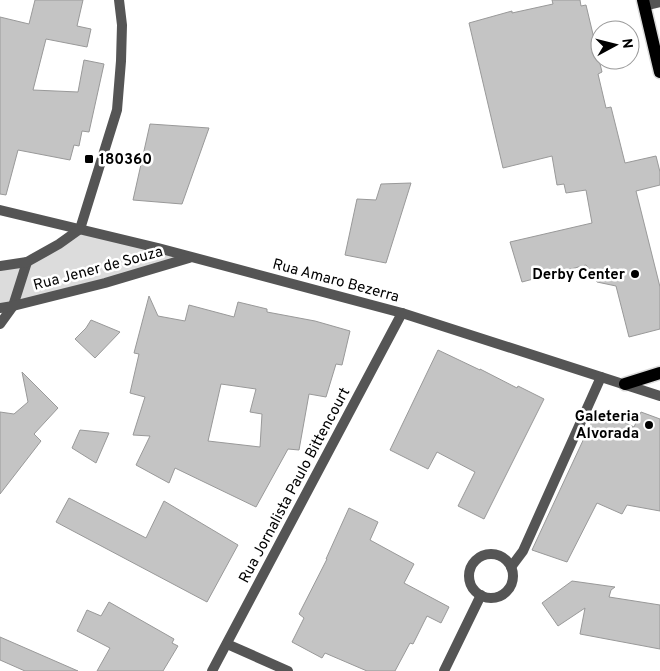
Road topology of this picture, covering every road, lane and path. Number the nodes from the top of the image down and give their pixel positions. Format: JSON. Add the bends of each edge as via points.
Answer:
{"nodes":[{"id":1,"x":119,"y":0,"type":"edge"},
{"id":2,"x":660,"y":2,"type":"edge"},
{"id":3,"x":644,"y":3,"type":"edge"},
{"id":4,"x":660,"y":72,"type":"edge"},
{"id":5,"x":0,"y":210,"type":"edge"},
{"id":6,"x":80,"y":229,"type":"junction"},
{"id":7,"x":190,"y":257,"type":"junction"},
{"id":8,"x":27,"y":262,"type":"junction"},
{"id":9,"x":0,"y":266,"type":"edge"},
{"id":10,"x":12,"y":306,"type":"junction"},
{"id":11,"x":0,"y":308,"type":"edge"},
{"id":12,"x":402,"y":313,"type":"junction"},
{"id":13,"x":0,"y":324,"type":"edge"},
{"id":14,"x":660,"y":373,"type":"edge"},
{"id":15,"x":601,"y":376,"type":"junction"},
{"id":16,"x":625,"y":384,"type":"junction"},
{"id":17,"x":660,"y":396,"type":"edge"},
{"id":18,"x":511,"y":567,"type":"junction"},
{"id":19,"x":480,"y":595,"type":"junction"},
{"id":20,"x":227,"y":644,"type":"junction"},
{"id":21,"x":212,"y":671,"type":"edge"},
{"id":22,"x":288,"y":671,"type":"edge"},
{"id":23,"x":444,"y":671,"type":"edge"}],
"edges":[{"from":1,"to":6,"type":"street","via":[[122,25],[117,110]]},
{"from":2,"to":3,"type":"street"},
{"from":3,"to":4,"type":"main road"},
{"from":5,"to":6,"type":"street","name":"Rua Amaro Bezerra"},
{"from":6,"to":7,"type":"street","name":"Rua Amaro Bezerra"},
{"from":6,"to":8,"type":"street","name":"Rua Jener de Souza"},
{"from":7,"to":10,"type":"street","name":"Rua Jener de Souza"},
{"from":7,"to":12,"type":"street","name":"Rua Amaro Bezerra"},
{"from":8,"to":9,"type":"street","name":"Rua Jener de Souza"},
{"from":8,"to":10,"type":"street","name":"Rua Jener de Souza"},
{"from":10,"to":11,"type":"street","name":"Rua Jener de Souza"},
{"from":10,"to":13,"type":"street"},
{"from":12,"to":15,"type":"street","name":"Rua Amaro Bezerra"},
{"from":12,"to":20,"type":"street","name":"Rua Jornalista Paulo Bittencourt"},
{"from":14,"to":16,"type":"main road"},
{"from":15,"to":16,"type":"street","name":"Rua Amaro Bezerra"},
{"from":15,"to":18,"type":"street","via":[[523,551]]},
{"from":16,"to":17,"type":"street","name":"Rua Amaro Bezerra"},
{"from":18,"to":19,"type":"street","via":[[513,578],[506,592],[495,598]]},
{"from":18,"to":19,"type":"street","via":[[500,556],[478,558],[469,575],[470,583]]},
{"from":19,"to":23,"type":"street"},
{"from":20,"to":21,"type":"street","name":"Rua Jornalista Paulo Bittencourt"},
{"from":20,"to":22,"type":"street"}]}
